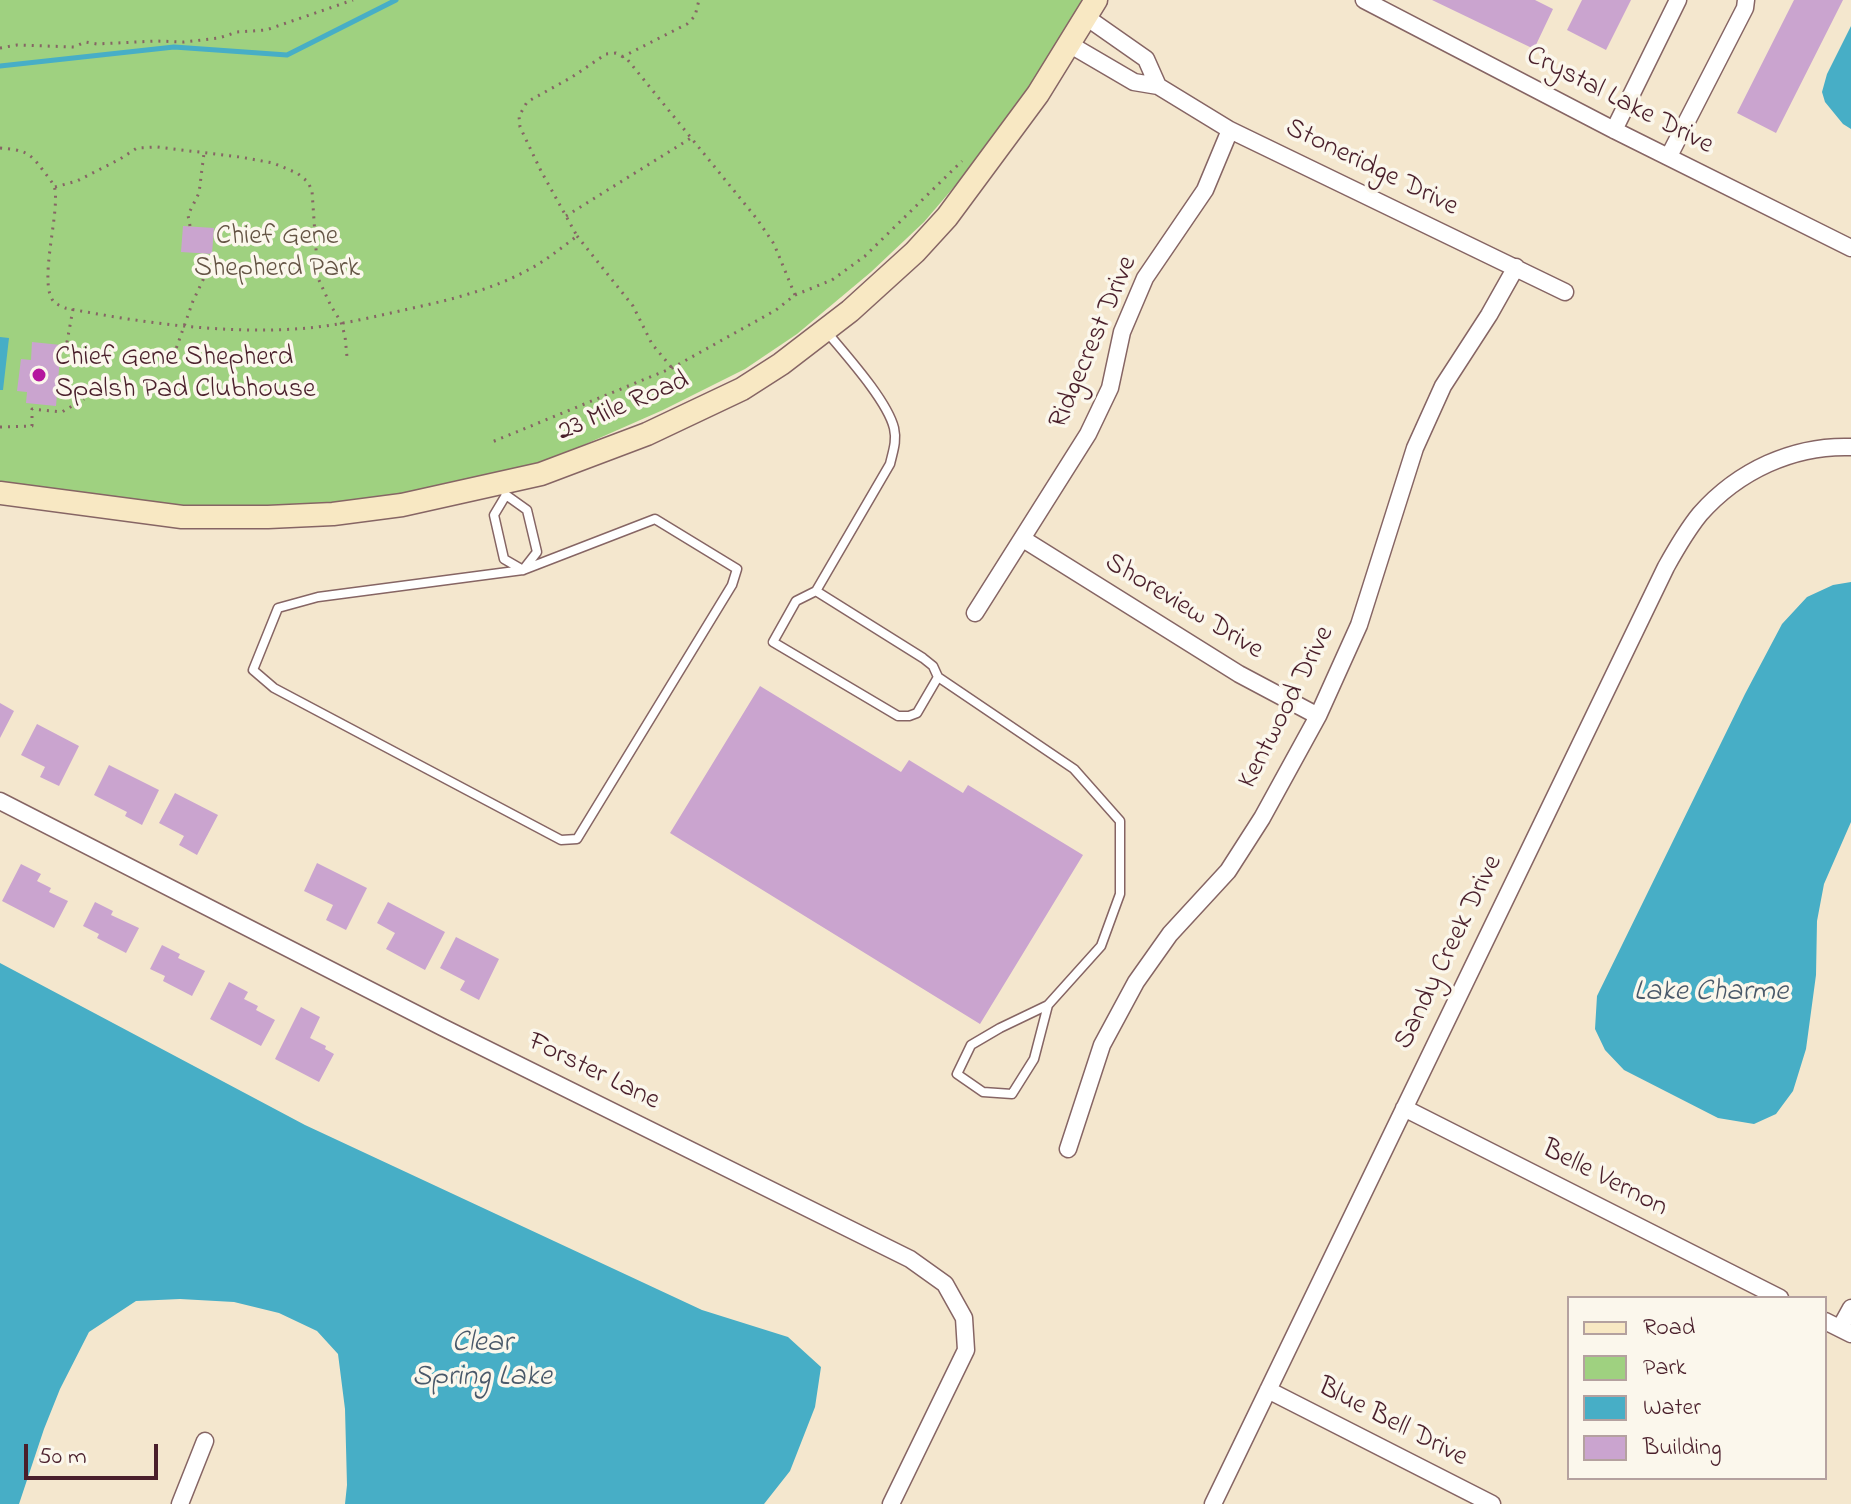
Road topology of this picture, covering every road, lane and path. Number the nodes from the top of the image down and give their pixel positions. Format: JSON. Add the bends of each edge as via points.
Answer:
{"nodes":[{"id":1,"x":353,"y":0,"type":"edge"},
{"id":2,"x":699,"y":0,"type":"edge"},
{"id":3,"x":1364,"y":0,"type":"edge"},
{"id":4,"x":1678,"y":0,"type":"edge"},
{"id":5,"x":1746,"y":0,"type":"edge"},
{"id":6,"x":1091,"y":9,"type":"edge"},
{"id":7,"x":1069,"y":44,"type":"junction"},
{"id":8,"x":0,"y":48,"type":"edge"},
{"id":9,"x":622,"y":57,"type":"junction"},
{"id":10,"x":1158,"y":86,"type":"junction"},
{"id":11,"x":1230,"y":130,"type":"junction"},
{"id":12,"x":1614,"y":130,"type":"junction"},
{"id":13,"x":691,"y":138,"type":"junction"},
{"id":14,"x":0,"y":148,"type":"edge"},
{"id":15,"x":204,"y":153,"type":"junction"},
{"id":16,"x":969,"y":153,"type":"dead end"},
{"id":17,"x":1669,"y":156,"type":"junction"},
{"id":18,"x":55,"y":187,"type":"junction"},
{"id":19,"x":565,"y":216,"type":"junction"},
{"id":20,"x":190,"y":226,"type":"dead end"},
{"id":21,"x":577,"y":236,"type":"junction"},
{"id":22,"x":1851,"y":248,"type":"edge"},
{"id":23,"x":207,"y":254,"type":"dead end"},
{"id":24,"x":1516,"y":267,"type":"junction"},
{"id":25,"x":1565,"y":292,"type":"dead end"},
{"id":26,"x":795,"y":295,"type":"junction"},
{"id":27,"x":73,"y":309,"type":"junction"},
{"id":28,"x":341,"y":322,"type":"junction"},
{"id":29,"x":184,"y":324,"type":"junction"},
{"id":30,"x":825,"y":331,"type":"junction"},
{"id":31,"x":347,"y":357,"type":"dead end"},
{"id":32,"x":171,"y":363,"type":"dead end"},
{"id":33,"x":89,"y":366,"type":"dead end"},
{"id":34,"x":672,"y":368,"type":"junction"},
{"id":35,"x":84,"y":399,"type":"dead end"},
{"id":36,"x":0,"y":427,"type":"edge"},
{"id":37,"x":492,"y":442,"type":"dead end"},
{"id":38,"x":1851,"y":447,"type":"edge"},
{"id":39,"x":504,"y":489,"type":"junction"},
{"id":40,"x":0,"y":493,"type":"edge"},
{"id":41,"x":1023,"y":539,"type":"junction"},
{"id":42,"x":523,"y":570,"type":"junction"},
{"id":43,"x":816,"y":591,"type":"junction"},
{"id":44,"x":975,"y":613,"type":"dead end"},
{"id":45,"x":938,"y":677,"type":"junction"},
{"id":46,"x":1318,"y":716,"type":"junction"},
{"id":47,"x":0,"y":801,"type":"edge"},
{"id":48,"x":1048,"y":1005,"type":"junction"},
{"id":49,"x":1404,"y":1108,"type":"junction"},
{"id":50,"x":1068,"y":1149,"type":"dead end"},
{"id":51,"x":1776,"y":1296,"type":"edge"},
{"id":52,"x":1851,"y":1308,"type":"edge"},
{"id":53,"x":1839,"y":1328,"type":"edge"},
{"id":54,"x":1268,"y":1390,"type":"junction"},
{"id":55,"x":205,"y":1441,"type":"dead end"},
{"id":56,"x":180,"y":1504,"type":"edge"},
{"id":57,"x":891,"y":1504,"type":"edge"},
{"id":58,"x":1213,"y":1504,"type":"edge"},
{"id":59,"x":1492,"y":1504,"type":"edge"}],
"edges":[{"from":1,"to":8,"type":"path","via":[[266,30],[219,38]]},
{"from":2,"to":9,"type":"path","via":[[687,24]]},
{"from":3,"to":12,"type":"street","name":"Crystal Lake Drive"},
{"from":4,"to":12,"type":"street"},
{"from":5,"to":17,"type":"street"},
{"from":6,"to":7,"type":"main road","name":"23 Mile Road"},
{"from":6,"to":10,"type":"street","name":"Stoneridge Drive","via":[[1146,59]]},
{"from":7,"to":10,"type":"street","name":"Stoneridge Drive","via":[[1134,82]]},
{"from":7,"to":30,"type":"main road","name":"23 Mile Road","via":[[947,217],[898,269]]},
{"from":9,"to":13,"type":"path"},
{"from":9,"to":19,"type":"path","via":[[606,54],[527,102],[519,116]]},
{"from":10,"to":11,"type":"street","name":"Stoneridge Drive"},
{"from":11,"to":24,"type":"street","name":"Stoneridge Drive"},
{"from":11,"to":41,"type":"street","name":"Ridgecrest Drive","via":[[1205,190],[1145,278],[1122,332],[1110,388],[1088,434]]},
{"from":12,"to":17,"type":"street","name":"Crystal Lake Drive"},
{"from":13,"to":19,"type":"path"},
{"from":13,"to":26,"type":"path","via":[[774,244]]},
{"from":14,"to":18,"type":"path","via":[[26,152]]},
{"from":15,"to":18,"type":"path","via":[[137,148],[77,181]]},
{"from":15,"to":20,"type":"path","via":[[199,193],[188,215]]},
{"from":15,"to":28,"type":"path","via":[[273,163],[308,182],[318,278]]},
{"from":16,"to":26,"type":"path","via":[[865,256],[832,280]]},
{"from":17,"to":22,"type":"street","name":"Crystal Lake Drive"},
{"from":18,"to":27,"type":"path","via":[[48,290],[55,303]]},
{"from":19,"to":21,"type":"path"},
{"from":21,"to":28,"type":"path","via":[[525,272],[489,286],[443,302]]},
{"from":21,"to":34,"type":"path","via":[[633,306],[652,344]]},
{"from":23,"to":29,"type":"path","via":[[203,280]]},
{"from":24,"to":25,"type":"street","name":"Stoneridge Drive"},
{"from":24,"to":46,"type":"street","name":"Kentwood Drive","via":[[1443,386],[1415,448],[1359,625]]},
{"from":26,"to":34,"type":"path"},
{"from":27,"to":29,"type":"path"},
{"from":27,"to":33,"type":"path","via":[[67,342]]},
{"from":28,"to":29,"type":"path","via":[[277,329]]},
{"from":28,"to":31,"type":"path"},
{"from":29,"to":32,"type":"path"},
{"from":30,"to":39,"type":"main road","name":"23 Mile Road","via":[[742,389],[647,434]]},
{"from":30,"to":43,"type":"lane","via":[[888,411],[896,444],[890,464]]},
{"from":34,"to":37,"type":"path"},
{"from":35,"to":36,"type":"path","via":[[62,412],[32,409],[32,426]]},
{"from":38,"to":49,"type":"street","name":"Sandy Creek Drive","via":[[1776,459],[1748,473],[1716,499],[1683,538]]},
{"from":39,"to":40,"type":"main road","name":"23 Mile Road","via":[[333,514],[268,517],[182,517]]},
{"from":39,"to":42,"type":"lane","via":[[494,515],[499,539],[504,559]]},
{"from":39,"to":42,"type":"lane","via":[[527,510],[532,529],[537,552]]},
{"from":41,"to":44,"type":"street","name":"Ridgecrest Drive"},
{"from":41,"to":46,"type":"street","name":"Shoreview Drive","via":[[1239,674]]},
{"from":42,"to":42,"type":"lane","via":[[655,519],[737,569],[577,839],[561,840],[274,688],[253,670],[278,608],[318,597]]},
{"from":43,"to":45,"type":"lane","via":[[923,658]]},
{"from":43,"to":45,"type":"lane","via":[[796,601],[773,642],[898,716],[917,713]]},
{"from":45,"to":48,"type":"lane","via":[[1074,769],[1120,821],[1120,894],[1101,946]]},
{"from":46,"to":50,"type":"street","name":"Kentwood Drive","via":[[1228,871],[1170,934],[1136,982],[1102,1045]]},
{"from":47,"to":57,"type":"street","name":"Forster Lane","via":[[910,1259],[945,1284],[964,1318],[966,1350]]},
{"from":48,"to":48,"type":"lane","via":[[971,1045],[957,1074],[983,1092],[1012,1094],[1034,1059]]},
{"from":49,"to":51,"type":"street","name":"Belle Vernon"},
{"from":49,"to":54,"type":"street","name":"Sandy Creek Drive"},
{"from":52,"to":53,"type":"street"},
{"from":54,"to":58,"type":"street","name":"Sandy Creek Drive"},
{"from":54,"to":59,"type":"street","name":"Blue Bell Drive"},
{"from":55,"to":56,"type":"street"}]}
